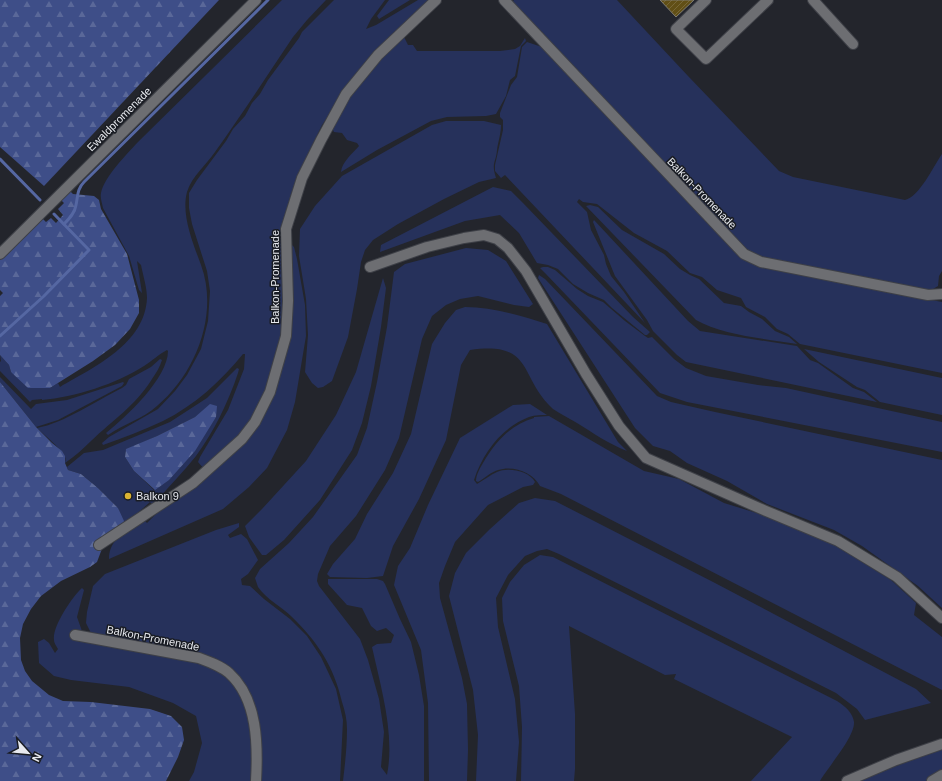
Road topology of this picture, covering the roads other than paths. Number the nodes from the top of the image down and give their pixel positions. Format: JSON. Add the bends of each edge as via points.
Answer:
{"nodes":[{"id":1,"x":256,"y":0,"type":"edge"},
{"id":2,"x":436,"y":0,"type":"edge"},
{"id":3,"x":504,"y":0,"type":"edge"},
{"id":4,"x":706,"y":0,"type":"edge"},
{"id":5,"x":768,"y":0,"type":"edge"},
{"id":6,"x":813,"y":0,"type":"edge"},
{"id":7,"x":853,"y":44,"type":"dead end"},
{"id":8,"x":0,"y":254,"type":"edge"},
{"id":9,"x":370,"y":267,"type":"dead end"},
{"id":10,"x":942,"y":294,"type":"edge"},
{"id":11,"x":99,"y":545,"type":"dead end"},
{"id":12,"x":942,"y":618,"type":"edge"},
{"id":13,"x":75,"y":635,"type":"dead end"},
{"id":14,"x":942,"y":744,"type":"edge"},
{"id":15,"x":942,"y":775,"type":"edge"},
{"id":16,"x":256,"y":781,"type":"edge"},
{"id":17,"x":848,"y":781,"type":"edge"},
{"id":18,"x":932,"y":781,"type":"edge"}],
"edges":[{"from":1,"to":8,"type":"lane","name":"Ewaldpromenade"},
{"from":2,"to":11,"type":"lane","name":"Balkon-Promenade","via":[[378,55],[346,94],[302,178],[286,229],[286,336],[270,392],[255,422],[242,439],[193,483]]},
{"from":3,"to":10,"type":"lane","name":"Balkon-Promenade","via":[[744,254],[762,262],[928,295]]},
{"from":4,"to":5,"type":"lane","via":[[676,29],[706,59]]},
{"from":6,"to":7,"type":"lane"},
{"from":9,"to":12,"type":"lane","via":[[427,247],[464,238],[484,235],[497,239],[508,248],[526,272],[619,426],[646,458],[838,541],[897,578]]},
{"from":13,"to":16,"type":"lane","name":"Balkon-Promenade","via":[[199,658],[212,662],[229,673],[239,683],[250,707],[257,752]]},
{"from":14,"to":17,"type":"lane"},
{"from":15,"to":18,"type":"lane"}]}
